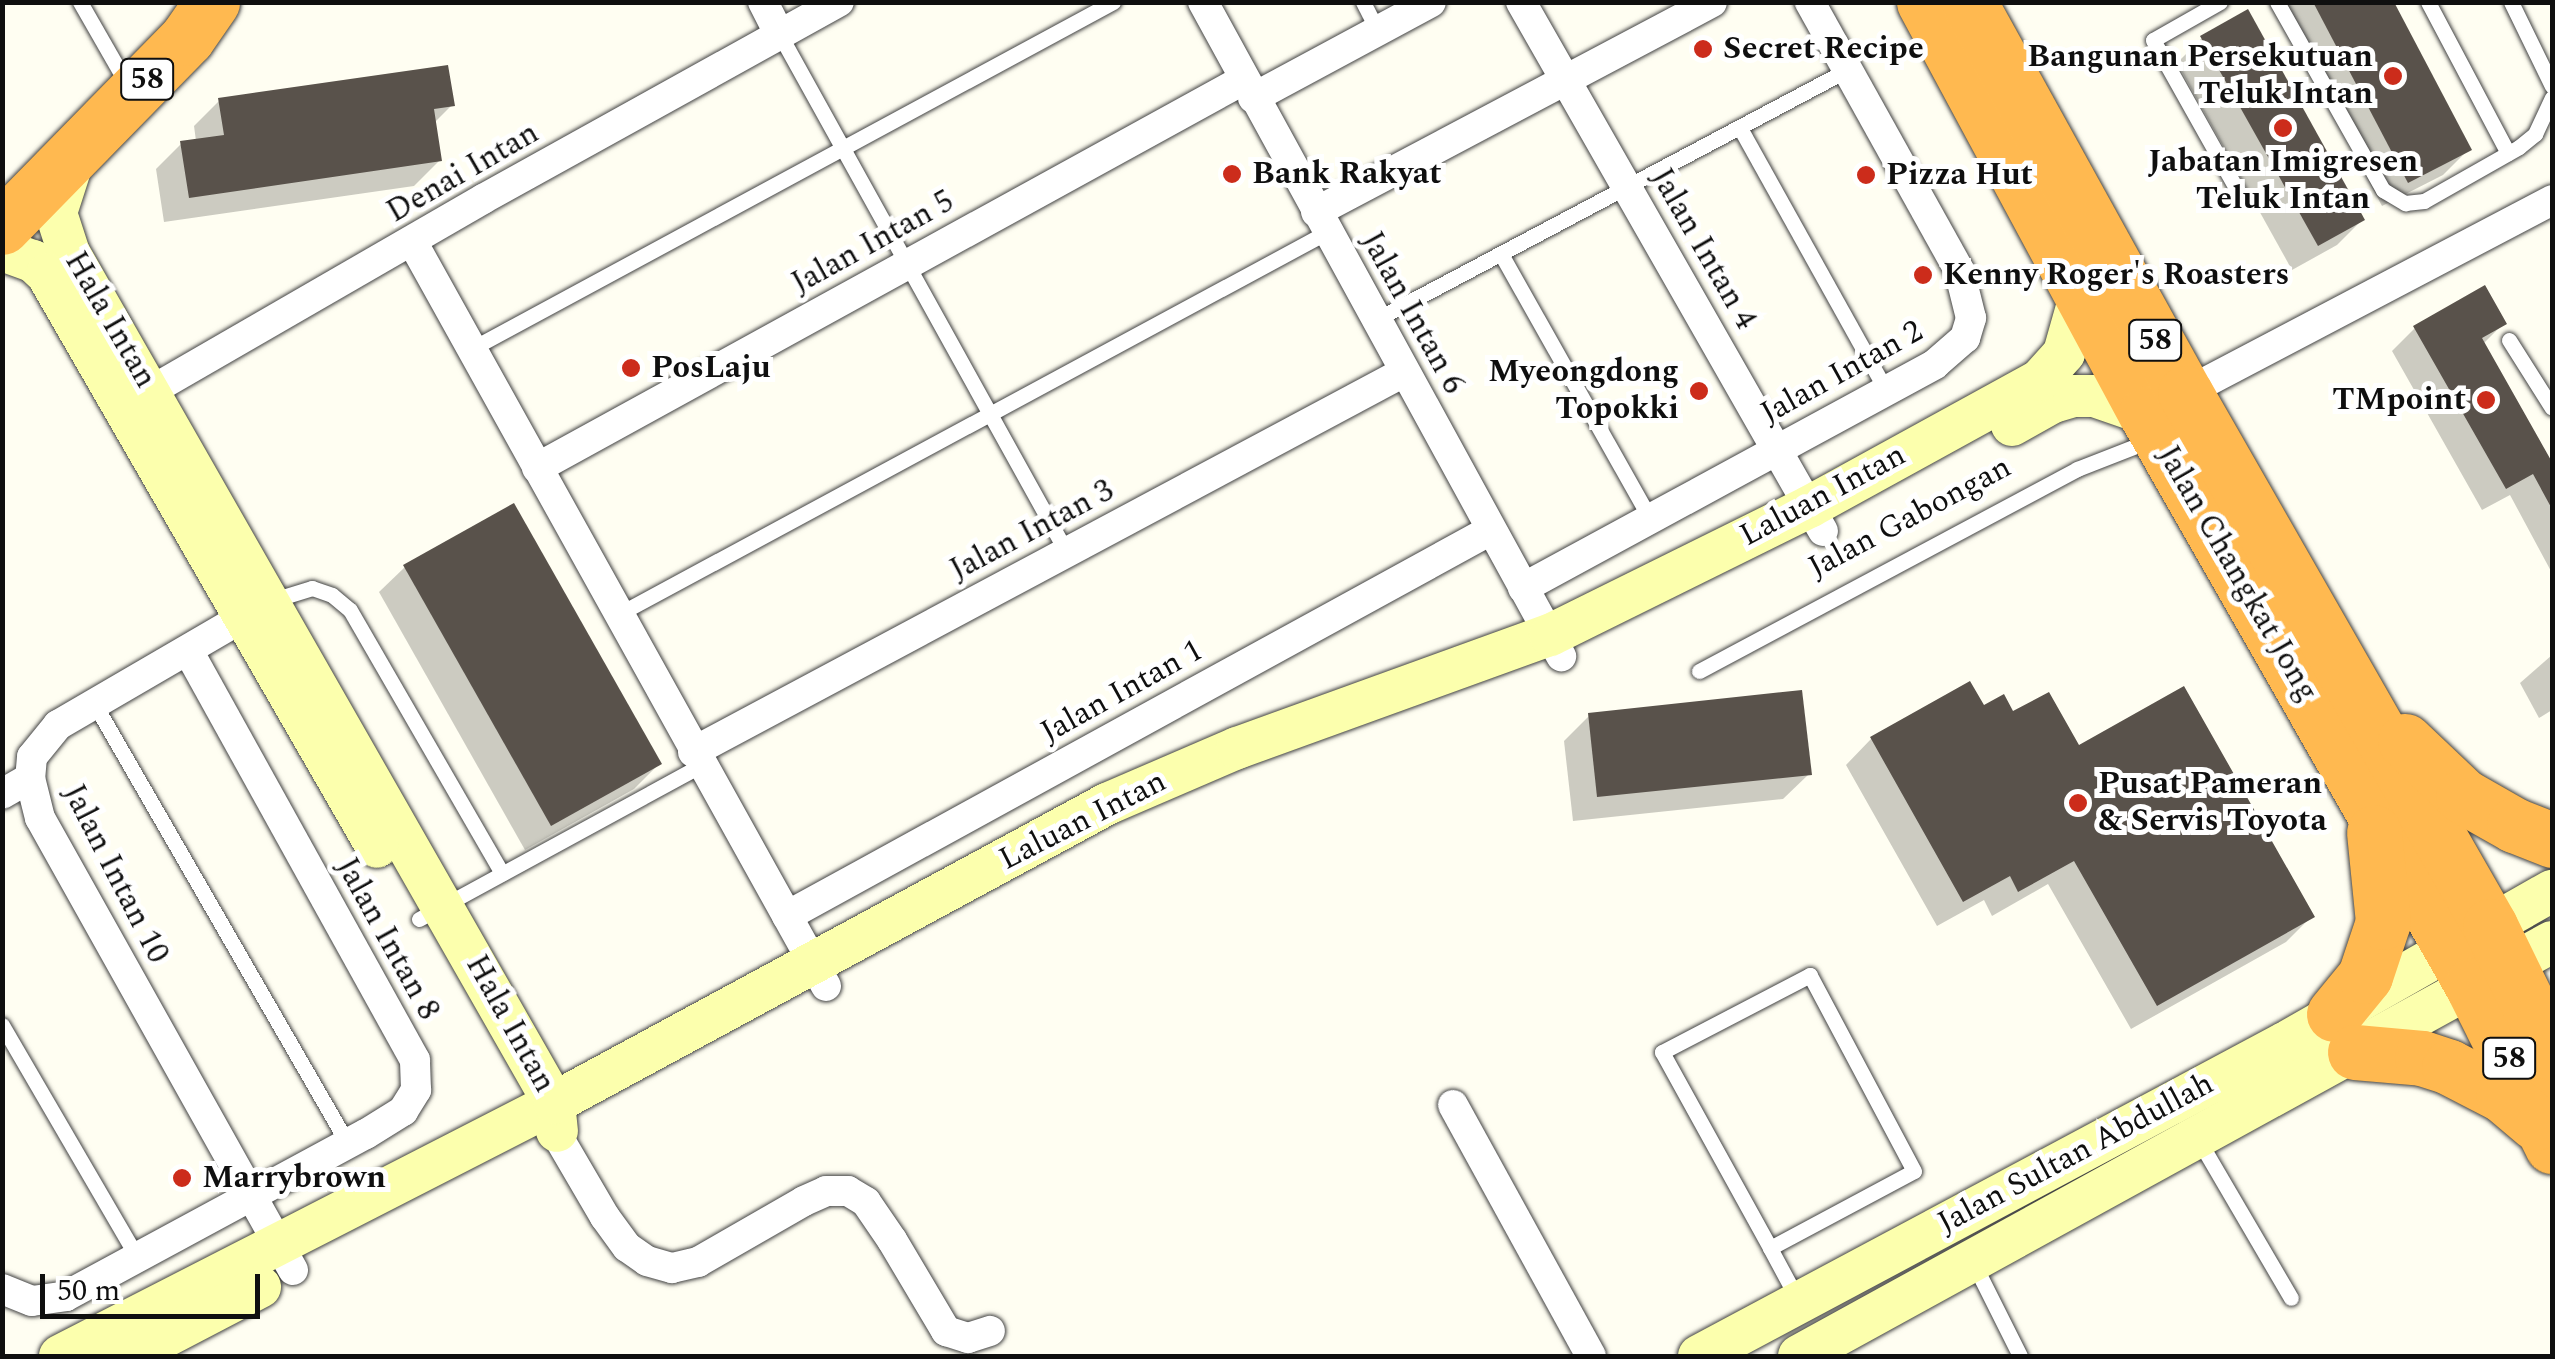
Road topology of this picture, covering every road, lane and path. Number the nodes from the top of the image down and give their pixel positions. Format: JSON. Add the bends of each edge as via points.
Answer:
{"nodes":[{"id":1,"x":80,"y":2,"type":"edge"},
{"id":2,"x":198,"y":2,"type":"edge"},
{"id":3,"x":212,"y":2,"type":"edge"},
{"id":4,"x":764,"y":2,"type":"edge"},
{"id":5,"x":839,"y":2,"type":"edge"},
{"id":6,"x":1113,"y":2,"type":"edge"},
{"id":7,"x":1203,"y":2,"type":"edge"},
{"id":8,"x":1363,"y":2,"type":"edge"},
{"id":9,"x":1431,"y":2,"type":"edge"},
{"id":10,"x":1521,"y":2,"type":"edge"},
{"id":11,"x":1712,"y":2,"type":"edge"},
{"id":12,"x":1810,"y":2,"type":"edge"},
{"id":13,"x":1924,"y":2,"type":"edge"},
{"id":14,"x":1969,"y":2,"type":"edge"},
{"id":15,"x":2220,"y":2,"type":"edge"},
{"id":16,"x":2277,"y":2,"type":"edge"},
{"id":17,"x":2428,"y":2,"type":"edge"},
{"id":18,"x":2512,"y":2,"type":"edge"},
{"id":19,"x":1378,"y":30,"type":"junction"},
{"id":20,"x":780,"y":35,"type":"junction"},
{"id":21,"x":119,"y":70,"type":"junction"},
{"id":22,"x":1847,"y":70,"type":"junction"},
{"id":23,"x":1566,"y":81,"type":"junction"},
{"id":24,"x":2552,"y":86,"type":"edge"},
{"id":25,"x":1248,"y":89,"type":"junction"},
{"id":26,"x":2552,"y":98,"type":"edge"},
{"id":27,"x":1740,"y":128,"type":"junction"},
{"id":28,"x":845,"y":150,"type":"junction"},
{"id":29,"x":76,"y":152,"type":"junction"},
{"id":30,"x":2508,"y":153,"type":"junction"},
{"id":31,"x":2,"y":182,"type":"edge"},
{"id":32,"x":1628,"y":188,"type":"junction"},
{"id":33,"x":2239,"y":193,"type":"dead end"},
{"id":34,"x":2552,"y":200,"type":"edge"},
{"id":35,"x":1321,"y":222,"type":"junction"},
{"id":36,"x":2,"y":227,"type":"edge"},
{"id":37,"x":413,"y":242,"type":"junction"},
{"id":38,"x":2,"y":250,"type":"edge"},
{"id":39,"x":1501,"y":254,"type":"junction"},
{"id":40,"x":909,"y":263,"type":"junction"},
{"id":41,"x":2081,"y":293,"type":"junction"},
{"id":42,"x":1376,"y":320,"type":"junction"},
{"id":43,"x":2510,"y":340,"type":"dead end"},
{"id":44,"x":471,"y":349,"type":"junction"},
{"id":45,"x":1404,"y":372,"type":"junction"},
{"id":46,"x":2547,"y":388,"type":"edge"},
{"id":47,"x":1886,"y":390,"type":"junction"},
{"id":48,"x":137,"y":399,"type":"junction"},
{"id":49,"x":2552,"y":408,"type":"edge"},
{"id":50,"x":992,"y":414,"type":"junction"},
{"id":51,"x":2163,"y":415,"type":"junction"},
{"id":52,"x":1776,"y":449,"type":"junction"},
{"id":53,"x":537,"y":468,"type":"junction"},
{"id":54,"x":1650,"y":518,"type":"junction"},
{"id":55,"x":1816,"y":519,"type":"junction"},
{"id":56,"x":1491,"y":530,"type":"junction"},
{"id":57,"x":1067,"y":552,"type":"junction"},
{"id":58,"x":1524,"y":588,"type":"junction"},
{"id":59,"x":257,"y":609,"type":"junction"},
{"id":60,"x":618,"y":615,"type":"junction"},
{"id":61,"x":1555,"y":645,"type":"junction"},
{"id":62,"x":188,"y":651,"type":"junction"},
{"id":63,"x":1699,"y":671,"type":"dead end"},
{"id":64,"x":2348,"y":674,"type":"junction"},
{"id":65,"x":94,"y":702,"type":"junction"},
{"id":66,"x":697,"y":758,"type":"junction"},
{"id":67,"x":30,"y":778,"type":"junction"},
{"id":68,"x":2,"y":794,"type":"edge"},
{"id":69,"x":2371,"y":809,"type":"junction"},
{"id":70,"x":2552,"y":840,"type":"edge"},
{"id":71,"x":502,"y":874,"type":"junction"},
{"id":72,"x":2552,"y":891,"type":"edge"},
{"id":73,"x":431,"y":912,"type":"junction"},
{"id":74,"x":787,"y":916,"type":"junction"},
{"id":75,"x":2495,"y":953,"type":"edge"},
{"id":76,"x":819,"y":974,"type":"junction"},
{"id":77,"x":2,"y":1025,"type":"edge"},
{"id":78,"x":2344,"y":1033,"type":"junction"},
{"id":79,"x":2552,"y":1053,"type":"edge"},
{"id":80,"x":1453,"y":1105,"type":"dead end"},
{"id":81,"x":548,"y":1117,"type":"junction"},
{"id":82,"x":2549,"y":1138,"type":"edge"},
{"id":83,"x":2198,"y":1139,"type":"junction"},
{"id":84,"x":348,"y":1144,"type":"junction"},
{"id":85,"x":253,"y":1199,"type":"junction"},
{"id":86,"x":1770,"y":1248,"type":"junction"},
{"id":87,"x":138,"y":1258,"type":"junction"},
{"id":88,"x":286,"y":1258,"type":"junction"},
{"id":89,"x":1973,"y":1262,"type":"junction"},
{"id":90,"x":2,"y":1289,"type":"edge"},
{"id":91,"x":2291,"y":1298,"type":"dead end"},
{"id":92,"x":1800,"y":1303,"type":"junction"},
{"id":93,"x":990,"y":1331,"type":"dead end"},
{"id":94,"x":60,"y":1356,"type":"edge"},
{"id":95,"x":128,"y":1356,"type":"edge"},
{"id":96,"x":1591,"y":1356,"type":"edge"},
{"id":97,"x":1699,"y":1356,"type":"edge"},
{"id":98,"x":1799,"y":1356,"type":"edge"},
{"id":99,"x":2020,"y":1356,"type":"edge"}],
"edges":[{"from":1,"to":21,"type":"lane"},
{"from":2,"to":21,"type":"highway","number":"58"},
{"from":3,"to":29,"type":"highway","number":"58","via":[[187,38]]},
{"from":4,"to":20,"type":"street"},
{"from":5,"to":20,"type":"street","name":"Denai Intan"},
{"from":6,"to":28,"type":"lane"},
{"from":7,"to":25,"type":"street","name":"Jalan Intan 6"},
{"from":8,"to":19,"type":"lane"},
{"from":9,"to":19,"type":"street","name":"Jalan Intan 5"},
{"from":10,"to":23,"type":"street","name":"Jalan Intan 4"},
{"from":11,"to":23,"type":"street"},
{"from":12,"to":22,"type":"street","name":"Jalan Intan 2"},
{"from":13,"to":41,"type":"highway","name":"Jalan Changkat Jong","number":"58"},
{"from":14,"to":51,"type":"highway","name":"Jalan Changkat Jong","number":"58"},
{"from":15,"to":33,"type":"lane","via":[[2153,40]]},
{"from":16,"to":30,"type":"lane","via":[[2383,190],[2404,203],[2424,202]]},
{"from":17,"to":30,"type":"lane"},
{"from":18,"to":24,"type":"lane"},
{"from":19,"to":25,"type":"street","name":"Jalan Intan 5"},
{"from":20,"to":28,"type":"lane"},
{"from":20,"to":37,"type":"street","name":"Denai Intan"},
{"from":21,"to":31,"type":"highway","number":"58"},
{"from":22,"to":27,"type":"lane"},
{"from":22,"to":47,"type":"street","name":"Jalan Intan 2","via":[[1969,298],[1965,338],[1951,354]]},
{"from":23,"to":32,"type":"street","name":"Jalan Intan 4"},
{"from":23,"to":35,"type":"street"},
{"from":25,"to":35,"type":"street","name":"Jalan Intan 6"},
{"from":25,"to":40,"type":"street","name":"Jalan Intan 5"},
{"from":26,"to":30,"type":"lane","via":[[2535,134]]},
{"from":27,"to":32,"type":"lane"},
{"from":27,"to":47,"type":"lane"},
{"from":28,"to":40,"type":"lane"},
{"from":28,"to":44,"type":"lane"},
{"from":29,"to":36,"type":"highway","number":"58"},
{"from":29,"to":48,"type":"street","name":"Hala Intan","via":[[58,196],[60,231]]},
{"from":32,"to":39,"type":"lane"},
{"from":32,"to":52,"type":"street","name":"Jalan Intan 4"},
{"from":34,"to":51,"type":"street"},
{"from":35,"to":42,"type":"street","name":"Jalan Intan 6"},
{"from":35,"to":50,"type":"lane"},
{"from":37,"to":44,"type":"street"},
{"from":37,"to":48,"type":"street","name":"Denai Intan"},
{"from":38,"to":48,"type":"street","name":"Hala Intan","via":[[47,274]]},
{"from":39,"to":42,"type":"lane"},
{"from":39,"to":54,"type":"lane"},
{"from":40,"to":50,"type":"lane"},
{"from":40,"to":53,"type":"street","name":"Jalan Intan 5"},
{"from":41,"to":51,"type":"highway","name":"Jalan Changkat Jong","number":"58"},
{"from":41,"to":55,"type":"street","name":"Laluan Intan","via":[[2064,353],[2040,380]]},
{"from":42,"to":45,"type":"street","name":"Jalan Intan 6"},
{"from":43,"to":46,"type":"lane"},
{"from":44,"to":53,"type":"street"},
{"from":45,"to":56,"type":"street","name":"Jalan Intan 6"},
{"from":45,"to":57,"type":"street","name":"Jalan Intan 3"},
{"from":46,"to":49,"type":"lane"},
{"from":47,"to":52,"type":"street","name":"Jalan Intan 2"},
{"from":48,"to":59,"type":"street","name":"Hala Intan"},
{"from":50,"to":57,"type":"lane"},
{"from":50,"to":60,"type":"lane"},
{"from":51,"to":55,"type":"street","name":"Laluan Intan","via":[[2094,396],[2053,402]]},
{"from":51,"to":63,"type":"lane","name":"Jalan Gabongan","via":[[2077,469]]},
{"from":51,"to":64,"type":"highway","name":"Jalan Changkat Jong","number":"58"},
{"from":51,"to":69,"type":"highway","name":"Jalan Changkat Jong","number":"58"},
{"from":52,"to":54,"type":"street","name":"Jalan Intan 2"},
{"from":52,"to":55,"type":"street","name":"Jalan Intan 4"},
{"from":53,"to":60,"type":"street"},
{"from":54,"to":58,"type":"street","name":"Jalan Intan 2"},
{"from":55,"to":61,"type":"street","name":"Laluan Intan"},
{"from":56,"to":58,"type":"street","name":"Jalan Intan 6"},
{"from":56,"to":74,"type":"street","name":"Jalan Intan 1"},
{"from":57,"to":66,"type":"street","name":"Jalan Intan 3"},
{"from":58,"to":61,"type":"street","name":"Jalan Intan 6"},
{"from":59,"to":62,"type":"street","name":"Jalan Intan 10"},
{"from":59,"to":71,"type":"lane","via":[[312,588],[350,610]]},
{"from":59,"to":73,"type":"street","name":"Hala Intan"},
{"from":60,"to":66,"type":"street"},
{"from":61,"to":76,"type":"street","name":"Laluan Intan","via":[[1202,784]]},
{"from":62,"to":65,"type":"street","name":"Jalan Intan 10"},
{"from":62,"to":84,"type":"street","name":"Jalan Intan 8","via":[[414,1060],[416,1090],[403,1111]]},
{"from":64,"to":70,"type":"highway","via":[[2424,762],[2463,796]]},
{"from":64,"to":75,"type":"highway","name":"Jalan Changkat Jong","number":"58"},
{"from":65,"to":67,"type":"street","name":"Jalan Intan 10","via":[[42,740]]},
{"from":65,"to":84,"type":"lane"},
{"from":66,"to":71,"type":"lane"},
{"from":66,"to":74,"type":"street"},
{"from":67,"to":68,"type":"street"},
{"from":67,"to":85,"type":"street","name":"Jalan Intan 10","via":[[40,818]]},
{"from":69,"to":75,"type":"highway","name":"Jalan Changkat Jong","number":"58"},
{"from":69,"to":78,"type":"highway","via":[[2383,922]]},
{"from":71,"to":73,"type":"lane"},
{"from":72,"to":75,"type":"street","name":"Jalan Sultan Abdullah"},
{"from":73,"to":81,"type":"street","name":"Hala Intan"},
{"from":74,"to":76,"type":"street"},
{"from":75,"to":78,"type":"street","name":"Jalan Sultan Abdullah"},
{"from":75,"to":79,"type":"highway","name":"Jalan Changkat Jong","number":"58"},
{"from":75,"to":82,"type":"highway","name":"Jalan Changkat Jong","number":"58"},
{"from":76,"to":81,"type":"street","name":"Laluan Intan"},
{"from":77,"to":87,"type":"lane"},
{"from":78,"to":82,"type":"highway","via":[[2450,1067],[2503,1095]]},
{"from":78,"to":83,"type":"street","name":"Jalan Sultan Abdullah"},
{"from":78,"to":92,"type":"street","name":"Jalan Sultan Abdullah"},
{"from":80,"to":96,"type":"street"},
{"from":81,"to":88,"type":"street","name":"Laluan Intan"},
{"from":81,"to":93,"type":"street","via":[[605,1217],[647,1260],[672,1268],[698,1262],[804,1201],[848,1191],[866,1202],[946,1331],[968,1338]]},
{"from":83,"to":89,"type":"street","name":"Jalan Sultan Abdullah"},
{"from":83,"to":91,"type":"lane"},
{"from":84,"to":85,"type":"street","name":"Jalan Intan 8"},
{"from":85,"to":87,"type":"street","name":"Jalan Intan 8"},
{"from":85,"to":88,"type":"street","name":"Jalan Intan 10"},
{"from":86,"to":86,"type":"lane","via":[[1914,1171],[1810,975],[1662,1052]]},
{"from":86,"to":92,"type":"lane"},
{"from":87,"to":90,"type":"street","name":"Jalan Intan 8","via":[[66,1296],[32,1301]]},
{"from":88,"to":94,"type":"street","name":"Laluan Intan"},
{"from":88,"to":95,"type":"street","name":"Laluan Intan"},
{"from":89,"to":98,"type":"street","name":"Jalan Sultan Abdullah"},
{"from":89,"to":99,"type":"lane"},
{"from":92,"to":97,"type":"street","name":"Jalan Sultan Abdullah"}]}
